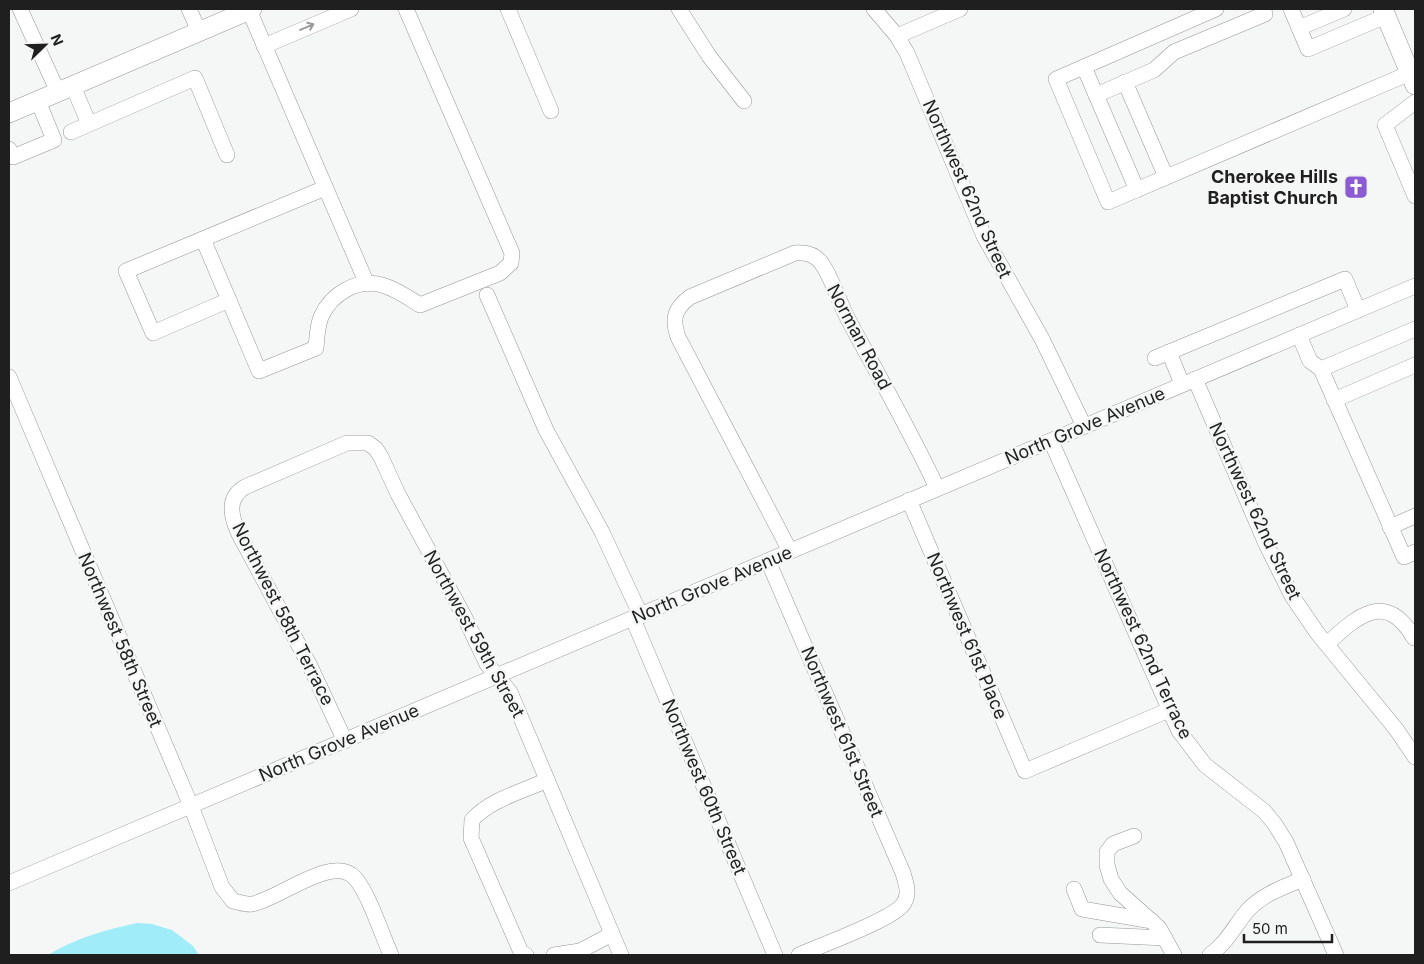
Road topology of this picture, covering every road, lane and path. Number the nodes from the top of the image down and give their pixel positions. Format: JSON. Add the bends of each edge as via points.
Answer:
{"nodes":[{"id":1,"x":20,"y":9,"type":"edge"},
{"id":2,"x":189,"y":9,"type":"edge"},
{"id":3,"x":351,"y":9,"type":"edge"},
{"id":4,"x":406,"y":9,"type":"edge"},
{"id":5,"x":508,"y":9,"type":"edge"},
{"id":6,"x":679,"y":9,"type":"edge"},
{"id":7,"x":874,"y":9,"type":"edge"},
{"id":8,"x":960,"y":9,"type":"edge"},
{"id":9,"x":1216,"y":9,"type":"edge"},
{"id":10,"x":1263,"y":9,"type":"edge"},
{"id":11,"x":1291,"y":9,"type":"edge"},
{"id":12,"x":1344,"y":9,"type":"edge"},
{"id":13,"x":250,"y":10,"type":"edge"},
{"id":14,"x":1384,"y":12,"type":"edge"},
{"id":15,"x":1299,"y":28,"type":"junction"},
{"id":16,"x":199,"y":31,"type":"junction"},
{"id":17,"x":897,"y":36,"type":"junction"},
{"id":18,"x":264,"y":46,"type":"junction"},
{"id":19,"x":1084,"y":67,"type":"junction"},
{"id":20,"x":1413,"y":79,"type":"edge"},
{"id":21,"x":1125,"y":82,"type":"junction"},
{"id":22,"x":66,"y":89,"type":"junction"},
{"id":23,"x":1096,"y":95,"type":"junction"},
{"id":24,"x":38,"y":101,"type":"junction"},
{"id":25,"x":744,"y":101,"type":"dead end"},
{"id":26,"x":1415,"y":102,"type":"edge"},
{"id":27,"x":551,"y":111,"type":"dead end"},
{"id":28,"x":9,"y":114,"type":"edge"},
{"id":29,"x":89,"y":124,"type":"junction"},
{"id":30,"x":71,"y":132,"type":"dead end"},
{"id":31,"x":10,"y":155,"type":"edge"},
{"id":32,"x":227,"y":155,"type":"dead end"},
{"id":33,"x":1166,"y":177,"type":"junction"},
{"id":34,"x":325,"y":188,"type":"junction"},
{"id":35,"x":1137,"y":190,"type":"junction"},
{"id":36,"x":1415,"y":196,"type":"edge"},
{"id":37,"x":203,"y":239,"type":"junction"},
{"id":38,"x":367,"y":284,"type":"junction"},
{"id":39,"x":1415,"y":286,"type":"edge"},
{"id":40,"x":487,"y":295,"type":"dead end"},
{"id":41,"x":229,"y":300,"type":"junction"},
{"id":42,"x":1358,"y":310,"type":"junction"},
{"id":43,"x":1415,"y":329,"type":"edge"},
{"id":44,"x":1299,"y":335,"type":"junction"},
{"id":45,"x":1169,"y":352,"type":"junction"},
{"id":46,"x":1154,"y":358,"type":"dead end"},
{"id":47,"x":1415,"y":365,"type":"edge"},
{"id":48,"x":1321,"y":369,"type":"junction"},
{"id":49,"x":9,"y":377,"type":"edge"},
{"id":50,"x":1188,"y":382,"type":"junction"},
{"id":51,"x":1334,"y":400,"type":"junction"},
{"id":52,"x":1084,"y":426,"type":"junction"},
{"id":53,"x":1051,"y":441,"type":"junction"},
{"id":54,"x":297,"y":464,"type":"joint"},
{"id":55,"x":937,"y":488,"type":"junction"},
{"id":56,"x":909,"y":500,"type":"junction"},
{"id":57,"x":1415,"y":516,"type":"edge"},
{"id":58,"x":1390,"y":527,"type":"junction"},
{"id":59,"x":790,"y":551,"type":"junction"},
{"id":60,"x":1415,"y":552,"type":"edge"},
{"id":61,"x":768,"y":561,"type":"junction"},
{"id":62,"x":637,"y":617,"type":"junction"},
{"id":63,"x":1414,"y":638,"type":"edge"},
{"id":64,"x":1327,"y":644,"type":"junction"},
{"id":65,"x":497,"y":676,"type":"junction"},
{"id":66,"x":1168,"y":710,"type":"junction"},
{"id":67,"x":345,"y":741,"type":"junction"},
{"id":68,"x":1415,"y":758,"type":"edge"},
{"id":69,"x":547,"y":780,"type":"junction"},
{"id":70,"x":191,"y":806,"type":"junction"},
{"id":71,"x":1134,"y":836,"type":"dead end"},
{"id":72,"x":1303,"y":879,"type":"junction"},
{"id":73,"x":9,"y":883,"type":"edge"},
{"id":74,"x":1074,"y":890,"type":"dead end"},
{"id":75,"x":1152,"y":921,"type":"junction"},
{"id":76,"x":612,"y":934,"type":"junction"},
{"id":77,"x":1100,"y":935,"type":"dead end"},
{"id":78,"x":1165,"y":938,"type":"junction"},
{"id":79,"x":391,"y":955,"type":"edge"},
{"id":80,"x":526,"y":955,"type":"edge"},
{"id":81,"x":554,"y":955,"type":"edge"},
{"id":82,"x":621,"y":955,"type":"edge"},
{"id":83,"x":775,"y":955,"type":"edge"},
{"id":84,"x":798,"y":955,"type":"edge"},
{"id":85,"x":1174,"y":955,"type":"edge"},
{"id":86,"x":1210,"y":955,"type":"edge"},
{"id":87,"x":1336,"y":955,"type":"edge"}],
"edges":[{"from":1,"to":22,"type":"street"},
{"from":2,"to":16,"type":"street"},
{"from":18,"to":3,"type":"street","one_way":true},
{"from":4,"to":38,"type":"street","via":[[512,253],[511,263],[500,273],[420,305],[382,285]]},
{"from":5,"to":27,"type":"street"},
{"from":6,"to":25,"type":"street","via":[[709,56]]},
{"from":7,"to":17,"type":"street","name":"Northwest 62nd Street"},
{"from":8,"to":17,"type":"street"},
{"from":9,"to":19,"type":"street"},
{"from":10,"to":21,"type":"street","via":[[1265,14],[1174,52],[1154,70]]},
{"from":11,"to":15,"type":"street"},
{"from":12,"to":15,"type":"street"},
{"from":13,"to":16,"type":"main road"},
{"from":13,"to":18,"type":"street"},
{"from":14,"to":15,"type":"street","via":[[1308,48]]},
{"from":14,"to":20,"type":"main road"},
{"from":16,"to":22,"type":"main road"},
{"from":17,"to":52,"type":"street","name":"Northwest 62nd Street","via":[[984,236],[1042,339]]},
{"from":18,"to":34,"type":"street"},
{"from":19,"to":23,"type":"street"},
{"from":19,"to":35,"type":"street","via":[[1056,79],[1104,193],[1108,202]]},
{"from":20,"to":33,"type":"street"},
{"from":21,"to":23,"type":"street"},
{"from":21,"to":33,"type":"street"},
{"from":22,"to":24,"type":"main road"},
{"from":22,"to":29,"type":"street"},
{"from":23,"to":35,"type":"street"},
{"from":24,"to":28,"type":"main road"},
{"from":24,"to":31,"type":"street","via":[[54,140]]},
{"from":26,"to":36,"type":"street","via":[[1385,125]]},
{"from":29,"to":30,"type":"street"},
{"from":29,"to":32,"type":"street","via":[[195,78]]},
{"from":33,"to":35,"type":"street"},
{"from":34,"to":37,"type":"street"},
{"from":34,"to":38,"type":"street"},
{"from":37,"to":41,"type":"street"},
{"from":37,"to":41,"type":"street","via":[[126,271],[153,333]]},
{"from":38,"to":41,"type":"street","via":[[349,288],[330,304],[321,317],[316,348],[259,371]]},
{"from":39,"to":42,"type":"street","name":"North Grove Avenue"},
{"from":40,"to":62,"type":"street","name":"Northwest 60th Street","via":[[538,415],[602,532]]},
{"from":42,"to":44,"type":"street","name":"North Grove Avenue"},
{"from":42,"to":45,"type":"street","via":[[1345,279]]},
{"from":43,"to":48,"type":"street"},
{"from":44,"to":48,"type":"street","via":[[1310,361]]},
{"from":44,"to":50,"type":"street","name":"North Grove Avenue"},
{"from":45,"to":46,"type":"street"},
{"from":45,"to":50,"type":"street","name":"Northwest 62nd Street"},
{"from":47,"to":51,"type":"street"},
{"from":48,"to":51,"type":"street"},
{"from":49,"to":70,"type":"street","name":"Northwest 58th Street"},
{"from":50,"to":52,"type":"street","name":"North Grove Avenue"},
{"from":50,"to":64,"type":"street","name":"Northwest 62nd Street","via":[[1282,577]]},
{"from":51,"to":58,"type":"street"},
{"from":52,"to":53,"type":"street","name":"North Grove Avenue"},
{"from":53,"to":55,"type":"street","name":"North Grove Avenue"},
{"from":53,"to":66,"type":"street","name":"Northwest 62nd Terrace"},
{"from":54,"to":65,"type":"street","name":"Northwest 59th Street","via":[[347,443],[368,443],[376,449],[487,664]]},
{"from":54,"to":67,"type":"street","name":"Northwest 58th Terrace","via":[[237,492],[233,498],[232,513],[239,534],[314,673]]},
{"from":55,"to":56,"type":"street","name":"North Grove Avenue"},
{"from":55,"to":59,"type":"street","name":"Norman Road","via":[[822,264],[813,256],[796,253],[690,297],[680,305],[674,316],[674,326]]},
{"from":56,"to":59,"type":"street","name":"North Grove Avenue"},
{"from":56,"to":66,"type":"street","name":"Northwest 61st Place","via":[[1025,771]]},
{"from":57,"to":58,"type":"street"},
{"from":58,"to":60,"type":"street","via":[[1404,557]]},
{"from":59,"to":61,"type":"street","name":"North Grove Avenue"},
{"from":61,"to":62,"type":"street","name":"North Grove Avenue"},
{"from":61,"to":84,"type":"street","name":"Northwest 61st Street","via":[[903,873],[908,894],[904,904],[889,916]]},
{"from":62,"to":65,"type":"street","name":"North Grove Avenue"},
{"from":62,"to":83,"type":"street","name":"Northwest 60th Street"},
{"from":63,"to":64,"type":"street","via":[[1398,616],[1380,611],[1354,619]]},
{"from":64,"to":68,"type":"street","name":"Northwest 62nd Street","via":[[1396,729]]},
{"from":65,"to":67,"type":"street","name":"North Grove Avenue"},
{"from":65,"to":69,"type":"street","name":"Northwest 59th Street","via":[[510,692]]},
{"from":66,"to":72,"type":"street","name":"Northwest 62nd Terrace","via":[[1179,732],[1205,765],[1264,811],[1274,823]]},
{"from":67,"to":70,"type":"street","name":"North Grove Avenue"},
{"from":69,"to":76,"type":"street","name":"Northwest 59th Street"},
{"from":69,"to":80,"type":"street","via":[[494,803],[472,820],[471,838],[483,869]]},
{"from":70,"to":73,"type":"street","name":"North Grove Avenue"},
{"from":70,"to":79,"type":"street","name":"Northwest 58th Street","via":[[222,887],[233,901],[252,904],[322,874],[345,871],[355,878],[365,896]]},
{"from":71,"to":75,"type":"street","via":[[1114,844],[1107,852],[1107,865],[1120,893]]},
{"from":72,"to":86,"type":"street","via":[[1254,903],[1219,950]]},
{"from":72,"to":87,"type":"street","name":"Northwest 62nd Terrace"},
{"from":74,"to":75,"type":"street","via":[[1082,909]]},
{"from":75,"to":78,"type":"street"},
{"from":76,"to":81,"type":"street","via":[[580,951]]},
{"from":76,"to":82,"type":"street","name":"Northwest 59th Street"},
{"from":77,"to":78,"type":"street"},
{"from":78,"to":85,"type":"street"}]}
